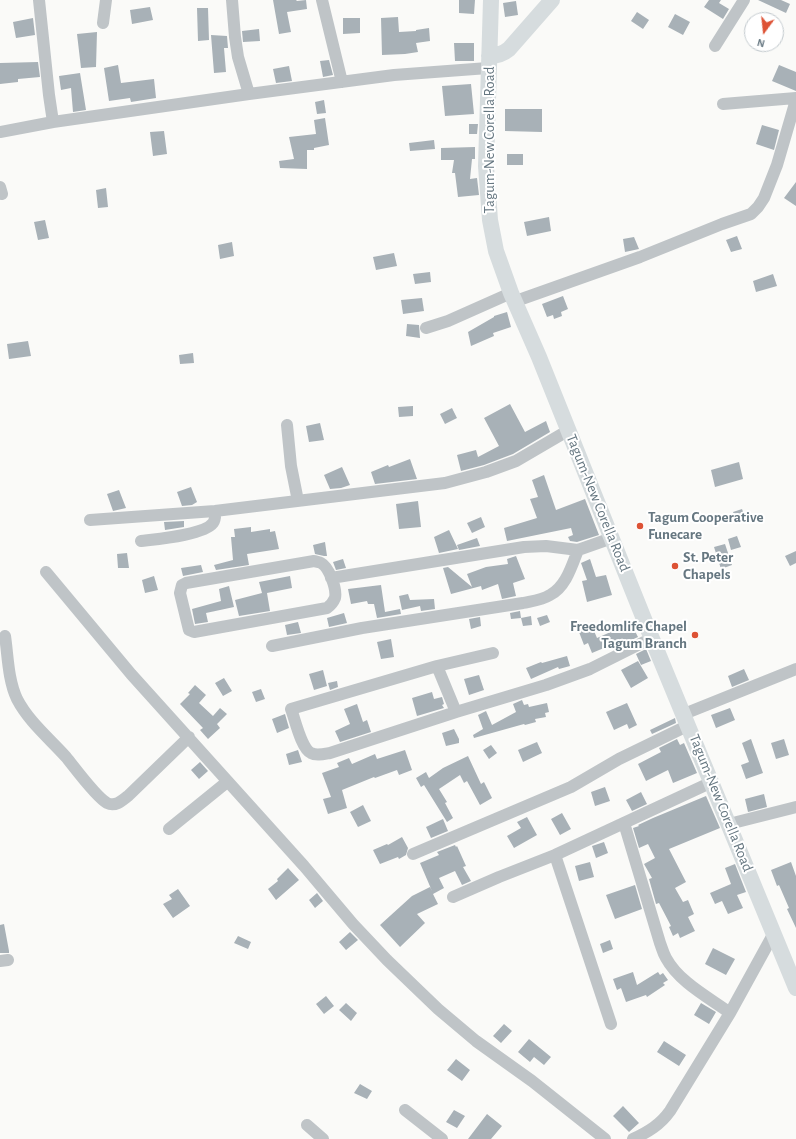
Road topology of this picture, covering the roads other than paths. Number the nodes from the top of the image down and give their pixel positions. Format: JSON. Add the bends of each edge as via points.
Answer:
{"nodes":[{"id":1,"x":39,"y":0,"type":"edge"},
{"id":2,"x":106,"y":0,"type":"edge"},
{"id":3,"x":232,"y":0,"type":"edge"},
{"id":4,"x":322,"y":0,"type":"edge"},
{"id":5,"x":491,"y":0,"type":"edge"},
{"id":6,"x":552,"y":0,"type":"edge"},
{"id":7,"x":744,"y":0,"type":"edge"},
{"id":8,"x":103,"y":23,"type":"dead end"},
{"id":9,"x":716,"y":46,"type":"dead end"},
{"id":10,"x":488,"y":62,"type":"junction"},
{"id":11,"x":342,"y":82,"type":"junction"},
{"id":12,"x":249,"y":94,"type":"junction"},
{"id":13,"x":796,"y":99,"type":"edge"},
{"id":14,"x":723,"y":104,"type":"dead end"},
{"id":15,"x":53,"y":122,"type":"junction"},
{"id":16,"x":0,"y":132,"type":"edge"},
{"id":17,"x":513,"y":297,"type":"junction"},
{"id":18,"x":426,"y":328,"type":"dead end"},
{"id":19,"x":287,"y":425,"type":"dead end"},
{"id":20,"x":569,"y":430,"type":"junction"},
{"id":21,"x":298,"y":501,"type":"junction"},
{"id":22,"x":214,"y":511,"type":"junction"},
{"id":23,"x":90,"y":520,"type":"dead end"},
{"id":24,"x":612,"y":538,"type":"junction"},
{"id":25,"x":141,"y":541,"type":"dead end"},
{"id":26,"x":578,"y":550,"type":"junction"},
{"id":27,"x":46,"y":572,"type":"dead end"},
{"id":28,"x":331,"y":578,"type":"junction"},
{"id":29,"x":5,"y":636,"type":"dead end"},
{"id":30,"x":652,"y":638,"type":"junction"},
{"id":31,"x":272,"y":646,"type":"dead end"},
{"id":32,"x":492,"y":653,"type":"dead end"},
{"id":33,"x":437,"y":666,"type":"junction"},
{"id":34,"x":796,"y":669,"type":"edge"},
{"id":35,"x":456,"y":712,"type":"junction"},
{"id":36,"x":686,"y":719,"type":"junction"},
{"id":37,"x":189,"y":737,"type":"junction"},
{"id":38,"x":227,"y":782,"type":"junction"},
{"id":39,"x":712,"y":782,"type":"junction"},
{"id":40,"x":796,"y":807,"type":"edge"},
{"id":41,"x":624,"y":823,"type":"junction"},
{"id":42,"x":729,"y":824,"type":"junction"},
{"id":43,"x":169,"y":829,"type":"dead end"},
{"id":44,"x":413,"y":854,"type":"dead end"},
{"id":45,"x":554,"y":855,"type":"junction"},
{"id":46,"x":453,"y":897,"type":"dead end"},
{"id":47,"x":774,"y":933,"type":"junction"},
{"id":48,"x":795,"y":982,"type":"edge"},
{"id":49,"x":730,"y":1012,"type":"junction"},
{"id":50,"x":611,"y":1024,"type":"dead end"},
{"id":51,"x":405,"y":1110,"type":"dead end"},
{"id":52,"x":306,"y":1125,"type":"dead end"},
{"id":53,"x":323,"y":1139,"type":"edge"},
{"id":54,"x":442,"y":1139,"type":"edge"},
{"id":55,"x":605,"y":1139,"type":"edge"},
{"id":56,"x":633,"y":1139,"type":"edge"}],
"edges":[{"from":1,"to":15,"type":"street"},
{"from":2,"to":8,"type":"street"},
{"from":3,"to":12,"type":"street","via":[[238,57]]},
{"from":4,"to":11,"type":"street"},
{"from":5,"to":10,"type":"main road","name":"Tagum-New Corella Road"},
{"from":6,"to":10,"type":"main road","via":[[509,49]]},
{"from":7,"to":9,"type":"street"},
{"from":10,"to":11,"type":"street"},
{"from":10,"to":17,"type":"main road","name":"Tagum-New Corella Road","via":[[488,203],[492,236]]},
{"from":11,"to":12,"type":"street"},
{"from":12,"to":15,"type":"street"},
{"from":13,"to":14,"type":"street"},
{"from":13,"to":17,"type":"street","via":[[764,198],[751,214],[640,257]]},
{"from":15,"to":16,"type":"street"},
{"from":17,"to":18,"type":"street"},
{"from":17,"to":20,"type":"main road","name":"Tagum-New Corella Road"},
{"from":19,"to":21,"type":"street"},
{"from":20,"to":21,"type":"street","via":[[516,461],[486,472],[444,483]]},
{"from":20,"to":24,"type":"main road","name":"Tagum-New Corella Road"},
{"from":21,"to":22,"type":"street"},
{"from":22,"to":23,"type":"street"},
{"from":22,"to":25,"type":"street","via":[[216,518],[207,528]]},
{"from":24,"to":26,"type":"street"},
{"from":24,"to":30,"type":"main road","name":"Tagum-New Corella Road"},
{"from":26,"to":28,"type":"street","via":[[546,546],[524,547]]},
{"from":26,"to":31,"type":"street","via":[[559,588],[552,595],[541,599],[362,628]]},
{"from":27,"to":37,"type":"street","via":[[131,674]]},
{"from":28,"to":28,"type":"street","via":[[325,566],[314,561],[186,583],[182,585],[180,592],[189,630],[194,632],[327,608],[332,604],[335,592]]},
{"from":29,"to":37,"type":"street","via":[[10,676],[16,697],[24,711],[106,803],[119,803],[128,796]]},
{"from":30,"to":35,"type":"street","via":[[590,669]]},
{"from":30,"to":36,"type":"main road","name":"Tagum-New Corella Road"},
{"from":32,"to":33,"type":"street"},
{"from":33,"to":35,"type":"street"},
{"from":33,"to":35,"type":"street","via":[[291,709],[305,748],[319,755],[330,754]]},
{"from":34,"to":36,"type":"street"},
{"from":36,"to":39,"type":"main road","name":"Tagum-New Corella Road"},
{"from":36,"to":44,"type":"street","via":[[571,787]]},
{"from":37,"to":38,"type":"street"},
{"from":38,"to":43,"type":"street"},
{"from":38,"to":55,"type":"street","via":[[353,924],[438,1009]]},
{"from":39,"to":41,"type":"street"},
{"from":39,"to":42,"type":"main road","name":"Tagum-New Corella Road"},
{"from":40,"to":42,"type":"street"},
{"from":41,"to":45,"type":"street"},
{"from":41,"to":49,"type":"street","via":[[666,958],[691,984]]},
{"from":42,"to":47,"type":"main road","name":"Tagum-New Corella Road"},
{"from":45,"to":46,"type":"street"},
{"from":45,"to":50,"type":"street"},
{"from":47,"to":48,"type":"main road","name":"Tagum-New Corella Road"},
{"from":47,"to":49,"type":"street"},
{"from":49,"to":56,"type":"street","via":[[663,1121]]},
{"from":51,"to":54,"type":"street"},
{"from":52,"to":53,"type":"street"}]}
